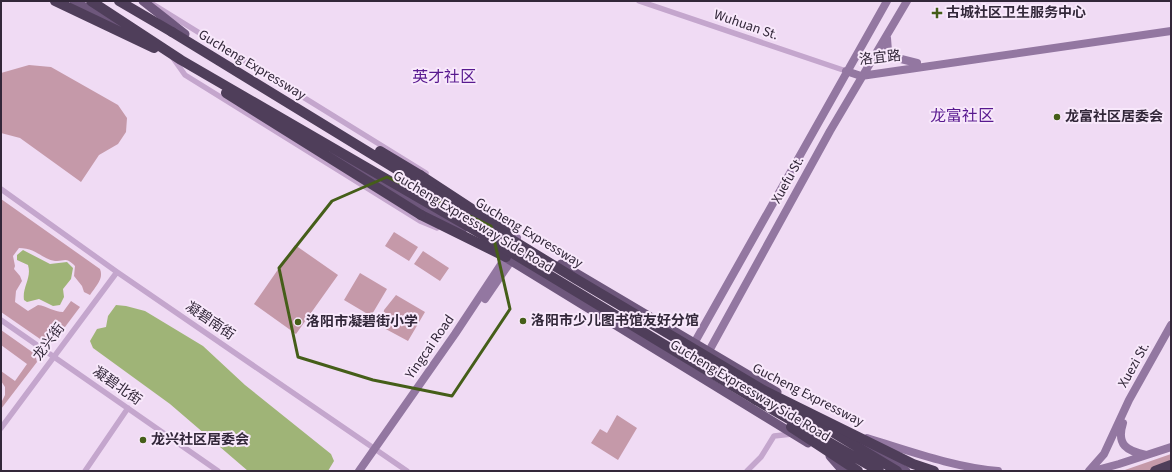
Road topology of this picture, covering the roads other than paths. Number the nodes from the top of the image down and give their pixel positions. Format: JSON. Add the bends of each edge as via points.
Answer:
{"nodes":[{"id":1,"x":55,"y":1,"type":"edge"},
{"id":2,"x":74,"y":1,"type":"edge"},
{"id":3,"x":92,"y":1,"type":"edge"},
{"id":4,"x":119,"y":1,"type":"edge"},
{"id":5,"x":130,"y":1,"type":"edge"},
{"id":6,"x":143,"y":1,"type":"edge"},
{"id":7,"x":149,"y":1,"type":"edge"},
{"id":8,"x":639,"y":1,"type":"edge"},
{"id":9,"x":887,"y":1,"type":"edge"},
{"id":10,"x":907,"y":1,"type":"edge"},
{"id":11,"x":1171,"y":26,"type":"edge"},
{"id":12,"x":892,"y":28,"type":"junction"},
{"id":13,"x":1171,"y":31,"type":"edge"},
{"id":14,"x":172,"y":32,"type":"junction"},
{"id":15,"x":177,"y":59,"type":"junction"},
{"id":16,"x":917,"y":62,"type":"junction"},
{"id":17,"x":846,"y":71,"type":"junction"},
{"id":18,"x":863,"y":73,"type":"junction"},
{"id":19,"x":1,"y":189,"type":"edge"},
{"id":20,"x":513,"y":235,"type":"junction"},
{"id":21,"x":509,"y":259,"type":"junction"},
{"id":22,"x":117,"y":272,"type":"junction"},
{"id":23,"x":1,"y":320,"type":"edge"},
{"id":24,"x":1171,"y":326,"type":"edge"},
{"id":25,"x":1171,"y":330,"type":"edge"},
{"id":26,"x":694,"y":343,"type":"junction"},
{"id":27,"x":708,"y":351,"type":"junction"},
{"id":28,"x":54,"y":356,"type":"junction"},
{"id":29,"x":682,"y":366,"type":"junction"},
{"id":30,"x":696,"y":375,"type":"junction"},
{"id":31,"x":763,"y":390,"type":"junction"},
{"id":32,"x":756,"y":400,"type":"junction"},
{"id":33,"x":128,"y":408,"type":"junction"},
{"id":34,"x":1123,"y":419,"type":"junction"},
{"id":35,"x":1,"y":428,"type":"edge"},
{"id":36,"x":840,"y":430,"type":"junction"},
{"id":37,"x":792,"y":434,"type":"junction"},
{"id":38,"x":1170,"y":448,"type":"edge"},
{"id":39,"x":376,"y":449,"type":"junction"},
{"id":40,"x":1146,"y":455,"type":"junction"},
{"id":41,"x":830,"y":456,"type":"junction"},
{"id":42,"x":1171,"y":465,"type":"edge"},
{"id":43,"x":85,"y":471,"type":"edge"},
{"id":44,"x":218,"y":471,"type":"edge"},
{"id":45,"x":359,"y":471,"type":"edge"},
{"id":46,"x":364,"y":471,"type":"edge"},
{"id":47,"x":407,"y":471,"type":"edge"},
{"id":48,"x":748,"y":471,"type":"edge"},
{"id":49,"x":843,"y":471,"type":"edge"},
{"id":50,"x":857,"y":471,"type":"edge"},
{"id":51,"x":879,"y":471,"type":"edge"},
{"id":52,"x":897,"y":471,"type":"edge"},
{"id":53,"x":906,"y":471,"type":"edge"},
{"id":54,"x":934,"y":471,"type":"edge"},
{"id":55,"x":998,"y":471,"type":"edge"},
{"id":56,"x":1089,"y":471,"type":"edge"},
{"id":57,"x":1093,"y":471,"type":"edge"},
{"id":58,"x":1155,"y":471,"type":"edge"}],
"edges":[{"from":1,"to":15,"type":"highway","bridge":true},
{"from":2,"to":15,"type":"main road","name":"Gucheng Expressway Side Road"},
{"from":3,"to":15,"type":"highway","name":"Gucheng Expressway","bridge":true},
{"from":4,"to":14,"type":"highway","name":"Gucheng Expressway"},
{"from":5,"to":14,"type":"highway"},
{"from":6,"to":20,"type":"main road","name":"Gucheng Expressway Side Road","via":[[176,29]]},
{"from":7,"to":20,"type":"street","via":[[423,171]]},
{"from":8,"to":17,"type":"street","name":"Wuhuan St."},
{"from":9,"to":17,"type":"main road","name":"Xuefu St."},
{"from":10,"to":12,"type":"main road","name":"Xuefu St."},
{"from":11,"to":16,"type":"main road","name":"洛宜路"},
{"from":12,"to":16,"type":"main road","via":[[887,39],[888,51],[901,59]]},
{"from":12,"to":18,"type":"main road","name":"Xuefu St."},
{"from":13,"to":18,"type":"main road","name":"洛宜路"},
{"from":14,"to":20,"type":"highway","bridge":true,"via":[[242,69],[420,175]]},
{"from":14,"to":31,"type":"highway","name":"Gucheng Expressway","bridge":true},
{"from":15,"to":21,"type":"main road","name":"Gucheng Expressway Side Road"},
{"from":15,"to":21,"type":"highway","bridge":true,"via":[[235,100],[421,215]]},
{"from":15,"to":21,"type":"street","via":[[185,75],[420,221]]},
{"from":15,"to":32,"type":"highway","name":"Gucheng Expressway","bridge":true,"via":[[471,228]]},
{"from":16,"to":18,"type":"main road","name":"洛宜路"},
{"from":17,"to":18,"type":"main road","name":"洛宜路"},
{"from":17,"to":26,"type":"main road","name":"Xuefu St."},
{"from":18,"to":27,"type":"main road","name":"Xuefu St."},
{"from":19,"to":22,"type":"street","name":"凝碧南街"},
{"from":20,"to":21,"type":"main road","name":"Yingcai Road"},
{"from":20,"to":26,"type":"main road","name":"Gucheng Expressway Side Road"},
{"from":21,"to":29,"type":"main road","name":"Gucheng Expressway Side Road"},
{"from":21,"to":39,"type":"main road","name":"Yingcai Road"},
{"from":22,"to":28,"type":"street","name":"龙兴街"},
{"from":22,"to":39,"type":"street","name":"凝碧南街"},
{"from":23,"to":28,"type":"street","name":"凝碧北街"},
{"from":24,"to":34,"type":"main road","name":"Xuezi St.","via":[[1129,400]]},
{"from":25,"to":34,"type":"main road","name":"Xuezi St."},
{"from":26,"to":27,"type":"main road","name":"Gucheng Expressway Side Road"},
{"from":26,"to":29,"type":"main road","name":"Xuefu St."},
{"from":27,"to":30,"type":"main road","name":"Xuefu St."},
{"from":27,"to":36,"type":"main road","name":"Gucheng Expressway Side Road"},
{"from":28,"to":33,"type":"street","name":"凝碧北街"},
{"from":28,"to":35,"type":"street","name":"龙兴街"},
{"from":29,"to":30,"type":"main road","name":"Gucheng Expressway Side Road"},
{"from":30,"to":37,"type":"main road","name":"Gucheng Expressway Side Road"},
{"from":31,"to":52,"type":"highway","bridge":true},
{"from":31,"to":54,"type":"highway","name":"Gucheng Expressway","bridge":true,"via":[[913,464]]},
{"from":32,"to":50,"type":"highway","name":"Gucheng Expressway","via":[[810,441]]},
{"from":32,"to":51,"type":"highway"},
{"from":33,"to":43,"type":"street"},
{"from":33,"to":44,"type":"street","name":"凝碧北街"},
{"from":34,"to":40,"type":"main road","via":[[1121,440],[1125,448]]},
{"from":34,"to":56,"type":"main road","via":[[1104,454]]},
{"from":36,"to":53,"type":"main road","name":"Gucheng Expressway Side Road"},
{"from":36,"to":55,"type":"main road","via":[[941,461]]},
{"from":37,"to":41,"type":"main road","name":"Gucheng Expressway Side Road"},
{"from":37,"to":48,"type":"street","via":[[774,436],[761,457]]},
{"from":38,"to":40,"type":"main road"},
{"from":39,"to":45,"type":"main road","name":"Yingcai Road"},
{"from":39,"to":46,"type":"main road","name":"Yingcai Road"},
{"from":39,"to":47,"type":"street","name":"凝碧南街"},
{"from":40,"to":57,"type":"main road"},
{"from":41,"to":49,"type":"main road"},
{"from":41,"to":50,"type":"main road","name":"Gucheng Expressway Side Road"},
{"from":42,"to":58,"type":"highway"}]}
